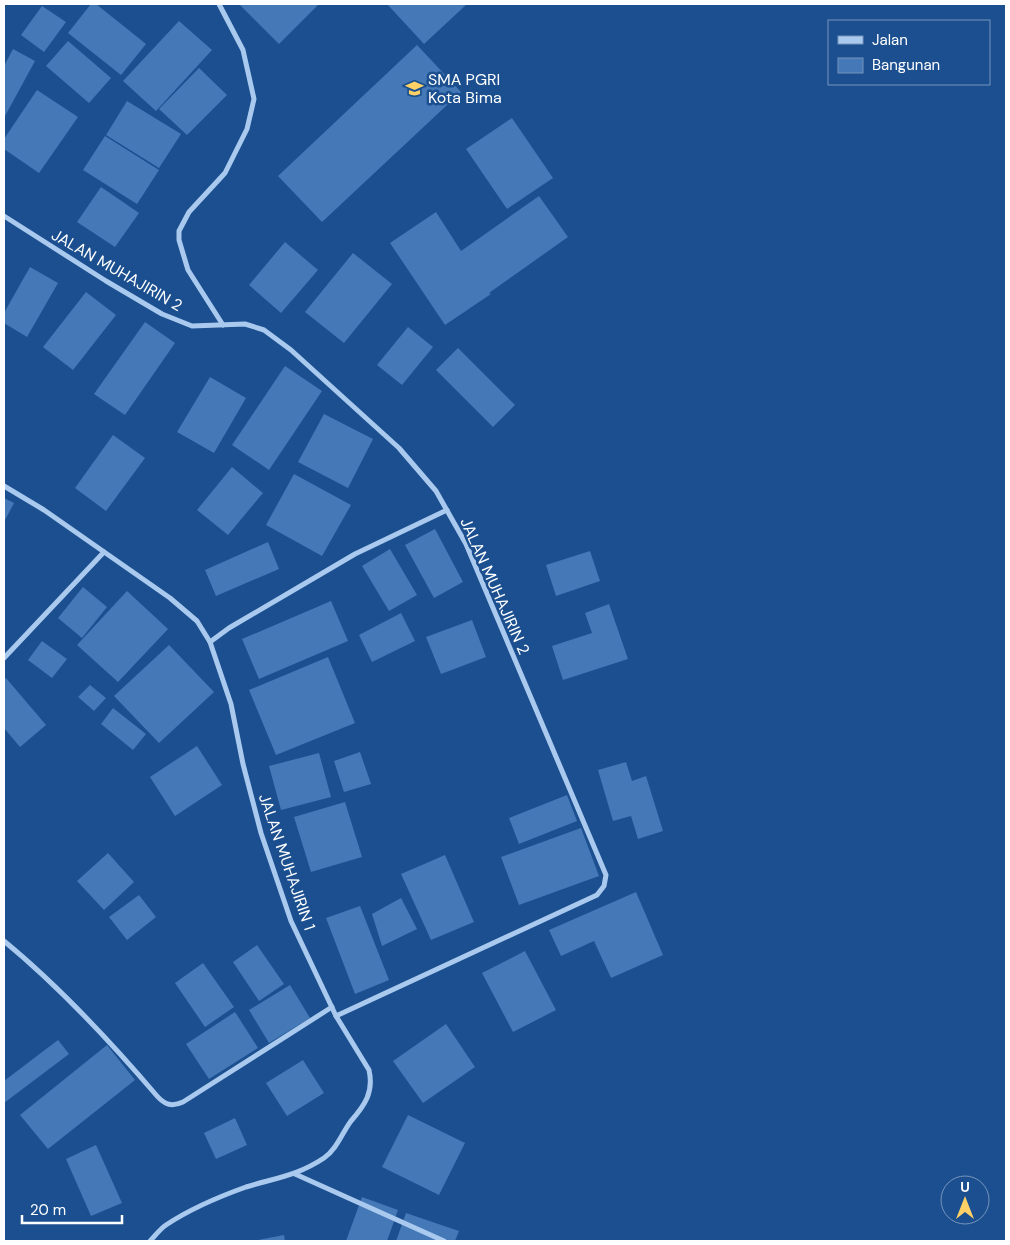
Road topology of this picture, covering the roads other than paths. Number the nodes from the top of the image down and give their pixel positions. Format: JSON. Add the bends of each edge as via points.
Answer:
{"nodes":[{"id":1,"x":219,"y":4,"type":"edge"},
{"id":2,"x":4,"y":216,"type":"edge"},
{"id":3,"x":223,"y":325,"type":"junction"},
{"id":4,"x":4,"y":486,"type":"edge"},
{"id":5,"x":447,"y":510,"type":"junction"},
{"id":6,"x":104,"y":552,"type":"junction"},
{"id":7,"x":210,"y":642,"type":"junction"},
{"id":8,"x":4,"y":658,"type":"edge"},
{"id":9,"x":4,"y":941,"type":"edge"},
{"id":10,"x":332,"y":1007,"type":"junction"},
{"id":11,"x":336,"y":1016,"type":"junction"},
{"id":12,"x":295,"y":1174,"type":"junction"},
{"id":13,"x":150,"y":1241,"type":"edge"},
{"id":14,"x":444,"y":1241,"type":"edge"}],
"edges":[{"from":1,"to":3,"type":"street","name":"JALAN MUHAJIRIN 2","via":[[243,50],[254,99],[247,130],[225,173],[189,212],[179,231],[179,240],[188,270]]},
{"from":2,"to":3,"type":"street","name":"JALAN MUHAJIRIN 2","via":[[162,314],[192,326]]},
{"from":3,"to":5,"type":"street","name":"JALAN MUHAJIRIN 2","via":[[255,326],[291,350],[399,448],[436,491]]},
{"from":4,"to":6,"type":"street","name":"JALAN MUHAJIRIN 1"},
{"from":5,"to":7,"type":"street","via":[[355,554]]},
{"from":5,"to":11,"type":"street","name":"JALAN MUHAJIRIN 2","via":[[466,544],[606,882],[597,895]]},
{"from":6,"to":7,"type":"street","name":"JALAN MUHAJIRIN 1","via":[[170,598],[197,622]]},
{"from":6,"to":8,"type":"street"},
{"from":7,"to":10,"type":"street","name":"JALAN MUHAJIRIN 1","via":[[231,704],[242,764],[261,833],[291,920]]},
{"from":9,"to":10,"type":"street","via":[[38,970],[123,1056],[157,1096],[170,1105],[183,1102]]},
{"from":10,"to":11,"type":"street","name":"JALAN MUHAJIRIN 1"},
{"from":11,"to":12,"type":"street","name":"JALAN MUHAJIRIN 1","via":[[369,1070],[370,1092],[365,1104],[326,1157]]},
{"from":12,"to":13,"type":"street","name":"JALAN MUHAJIRIN 1","via":[[246,1187],[205,1203],[164,1226]]},
{"from":12,"to":14,"type":"street"}]}
